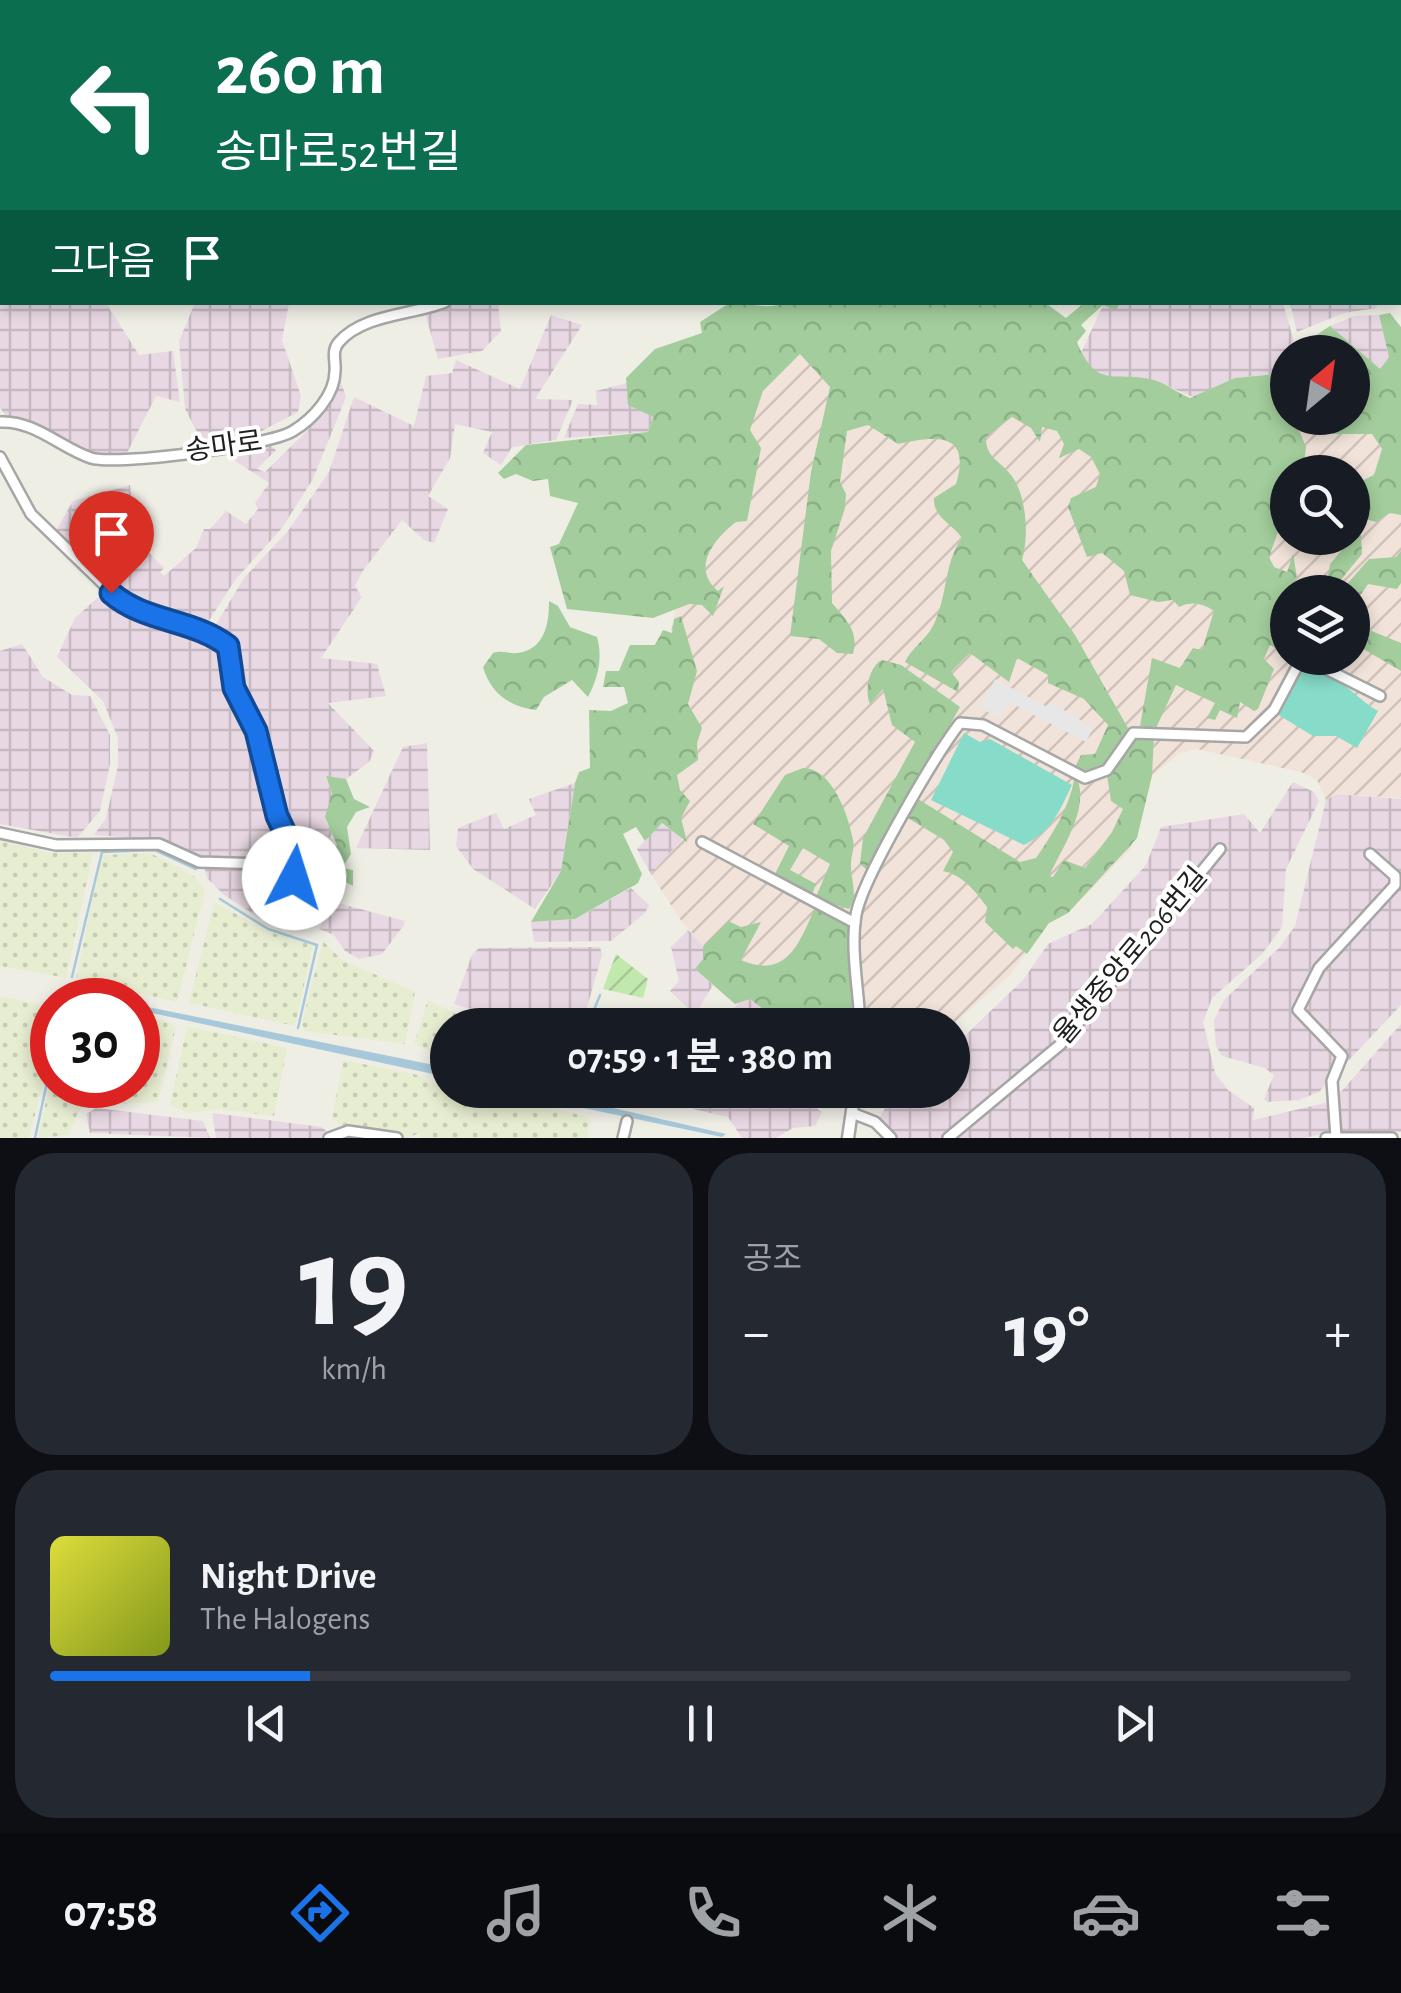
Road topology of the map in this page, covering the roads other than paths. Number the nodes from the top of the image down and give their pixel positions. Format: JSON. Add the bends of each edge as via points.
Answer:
{"nodes":[{"id":1,"x":434,"y":305,"type":"edge"},
{"id":2,"x":0,"y":422,"type":"edge"},
{"id":3,"x":0,"y":457,"type":"edge"},
{"id":4,"x":1380,"y":696,"type":"dead end"},
{"id":5,"x":0,"y":833,"type":"edge"},
{"id":6,"x":702,"y":842,"type":"dead end"},
{"id":7,"x":1220,"y":849,"type":"dead end"},
{"id":8,"x":1370,"y":854,"type":"dead end"},
{"id":9,"x":856,"y":924,"type":"junction"},
{"id":10,"x":859,"y":1008,"type":"edge"},
{"id":11,"x":853,"y":1108,"type":"edge"},
{"id":12,"x":852,"y":1113,"type":"junction"},
{"id":13,"x":627,"y":1121,"type":"dead end"},
{"id":14,"x":1336,"y":1137,"type":"edge"},
{"id":15,"x":1397,"y":1137,"type":"edge"},
{"id":16,"x":330,"y":1138,"type":"edge"},
{"id":17,"x":397,"y":1138,"type":"edge"},
{"id":18,"x":622,"y":1138,"type":"edge"},
{"id":19,"x":848,"y":1138,"type":"edge"},
{"id":20,"x":891,"y":1138,"type":"edge"},
{"id":21,"x":948,"y":1138,"type":"edge"},
{"id":22,"x":1326,"y":1138,"type":"edge"}],
"edges":[{"from":1,"to":2,"type":"street","name":"송마로","via":[[342,338],[321,407],[292,432],[260,444],[105,460]]},
{"from":3,"to":5,"type":"street","via":[[31,514],[122,602],[228,646],[234,688],[256,731],[277,816],[311,886],[263,864],[200,862],[159,844],[56,846]]},
{"from":4,"to":9,"type":"street","via":[[1306,659],[1274,710],[1246,737],[1133,733],[1107,770],[1085,778],[983,726],[960,723],[896,832],[860,902]]},
{"from":6,"to":9,"type":"street"},
{"from":7,"to":21,"type":"street","name":"율생중앙로206번길","via":[[1061,1044]]},
{"from":8,"to":14,"type":"street","via":[[1397,880],[1319,968],[1298,1010],[1340,1050],[1332,1081]]},
{"from":9,"to":10,"type":"street"},
{"from":11,"to":12,"type":"street"},
{"from":12,"to":19,"type":"street"},
{"from":12,"to":20,"type":"street"},
{"from":13,"to":18,"type":"street"},
{"from":14,"to":15,"type":"street"},
{"from":14,"to":22,"type":"street"},
{"from":16,"to":17,"type":"street","via":[[348,1131]]}]}
